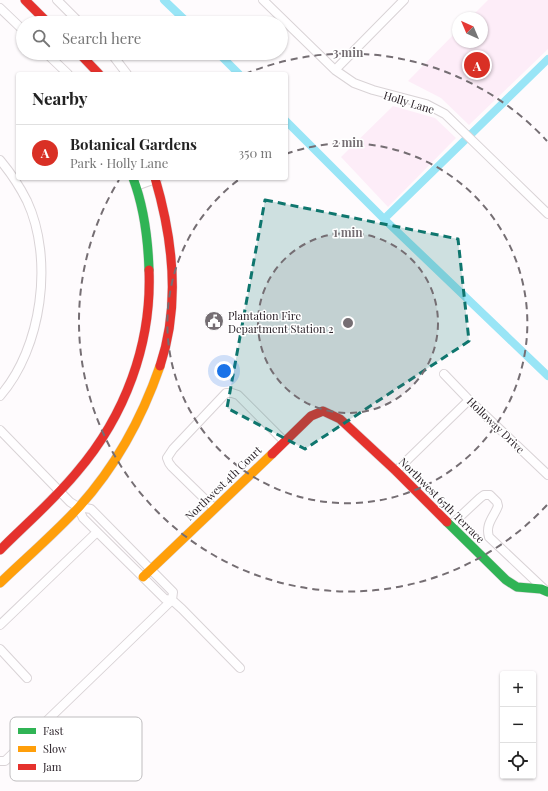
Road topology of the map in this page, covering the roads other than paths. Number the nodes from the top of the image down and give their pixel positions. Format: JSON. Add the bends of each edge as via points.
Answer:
{"nodes":[{"id":1,"x":25,"y":0,"type":"edge"},
{"id":2,"x":57,"y":0,"type":"edge"},
{"id":3,"x":263,"y":0,"type":"edge"},
{"id":4,"x":404,"y":0,"type":"edge"},
{"id":5,"x":0,"y":8,"type":"edge"},
{"id":6,"x":41,"y":16,"type":"edge"},
{"id":7,"x":73,"y":16,"type":"edge"},
{"id":8,"x":279,"y":16,"type":"edge"},
{"id":9,"x":16,"y":23,"type":"edge"},
{"id":10,"x":288,"y":24,"type":"edge"},
{"id":11,"x":53,"y":60,"type":"edge"},
{"id":12,"x":86,"y":60,"type":"edge"},
{"id":13,"x":116,"y":60,"type":"edge"},
{"id":14,"x":335,"y":70,"type":"junction"},
{"id":15,"x":66,"y":72,"type":"edge"},
{"id":16,"x":97,"y":72,"type":"edge"},
{"id":17,"x":125,"y":72,"type":"edge"},
{"id":18,"x":0,"y":160,"type":"edge"},
{"id":19,"x":145,"y":180,"type":"edge"},
{"id":20,"x":156,"y":180,"type":"edge"},
{"id":21,"x":134,"y":182,"type":"edge"},
{"id":22,"x":547,"y":211,"type":"edge"},
{"id":23,"x":444,"y":374,"type":"dead end"},
{"id":24,"x":0,"y":396,"type":"edge"},
{"id":25,"x":469,"y":400,"type":"junction"},
{"id":26,"x":323,"y":411,"type":"joint"},
{"id":27,"x":0,"y":430,"type":"edge"},
{"id":28,"x":284,"y":440,"type":"junction"},
{"id":29,"x":396,"y":471,"type":"junction"},
{"id":30,"x":548,"y":475,"type":"edge"},
{"id":31,"x":60,"y":492,"type":"junction"},
{"id":32,"x":78,"y":507,"type":"junction"},
{"id":33,"x":214,"y":508,"type":"junction"},
{"id":34,"x":451,"y":525,"type":"junction"},
{"id":35,"x":97,"y":532,"type":"junction"},
{"id":36,"x":0,"y":550,"type":"edge"},
{"id":37,"x":151,"y":569,"type":"junction"},
{"id":38,"x":143,"y":577,"type":"junction"},
{"id":39,"x":0,"y":583,"type":"edge"},
{"id":40,"x":546,"y":590,"type":"edge"},
{"id":41,"x":172,"y":600,"type":"junction"},
{"id":42,"x":0,"y":625,"type":"edge"},
{"id":43,"x":0,"y":649,"type":"edge"},
{"id":44,"x":240,"y":668,"type":"dead end"},
{"id":45,"x":27,"y":678,"type":"dead end"},
{"id":46,"x":51,"y":717,"type":"edge"},
{"id":47,"x":10,"y":756,"type":"edge"},
{"id":48,"x":0,"y":761,"type":"edge"}],
"edges":[{"from":1,"to":6,"type":"street"},
{"from":2,"to":7,"type":"street"},
{"from":3,"to":8,"type":"street","name":"Holly Lane"},
{"from":4,"to":14,"type":"street"},
{"from":5,"to":9,"type":"street"},
{"from":10,"to":14,"type":"street","name":"Holly Lane"},
{"from":11,"to":15,"type":"street"},
{"from":12,"to":16,"type":"street"},
{"from":13,"to":17,"type":"street"},
{"from":14,"to":22,"type":"street","name":"Holly Lane","via":[[354,83],[426,104],[445,114]]},
{"from":18,"to":24,"type":"street","via":[[27,201],[38,234],[42,266],[40,299],[29,347],[11,384]]},
{"from":19,"to":21,"type":"street"},
{"from":20,"to":32,"type":"street","via":[[172,260],[173,293],[165,346],[149,398],[130,438],[109,470]]},
{"from":21,"to":31,"type":"street","via":[[147,237],[150,264],[150,298],[144,340],[120,410],[100,444]]},
{"from":23,"to":25,"type":"street","name":"Holloway Drive"},
{"from":25,"to":29,"type":"street"},
{"from":25,"to":30,"type":"street","name":"Holloway Drive"},
{"from":26,"to":28,"type":"street","name":"Northwest 4th Court","via":[[311,416]]},
{"from":26,"to":29,"type":"street","name":"Northwest 65th Terrace","via":[[340,419]]},
{"from":27,"to":31,"type":"street"},
{"from":28,"to":33,"type":"street","name":"Northwest 4th Court"},
{"from":28,"to":33,"type":"street","via":[[238,396],[226,393],[173,449],[168,458],[172,467]]},
{"from":29,"to":34,"type":"street","name":"Northwest 65th Terrace"},
{"from":31,"to":32,"type":"street"},
{"from":31,"to":36,"type":"street"},
{"from":32,"to":35,"type":"street","via":[[83,518]]},
{"from":32,"to":37,"type":"street","via":[[91,509]]},
{"from":32,"to":39,"type":"street"},
{"from":33,"to":37,"type":"street","name":"Northwest 4th Court"},
{"from":34,"to":40,"type":"street","name":"Northwest 65th Terrace","via":[[516,587]]},
{"from":34,"to":40,"type":"street","via":[[480,498],[490,495],[498,506],[489,524],[489,537]]},
{"from":35,"to":38,"type":"street"},
{"from":35,"to":42,"type":"street"},
{"from":37,"to":38,"type":"street","name":"Northwest 4th Court"},
{"from":37,"to":41,"type":"street","via":[[173,592]]},
{"from":38,"to":41,"type":"street","via":[[165,599]]},
{"from":41,"to":44,"type":"street"},
{"from":41,"to":46,"type":"street"},
{"from":43,"to":45,"type":"street"},
{"from":47,"to":48,"type":"street","via":[[5,761]]}]}
